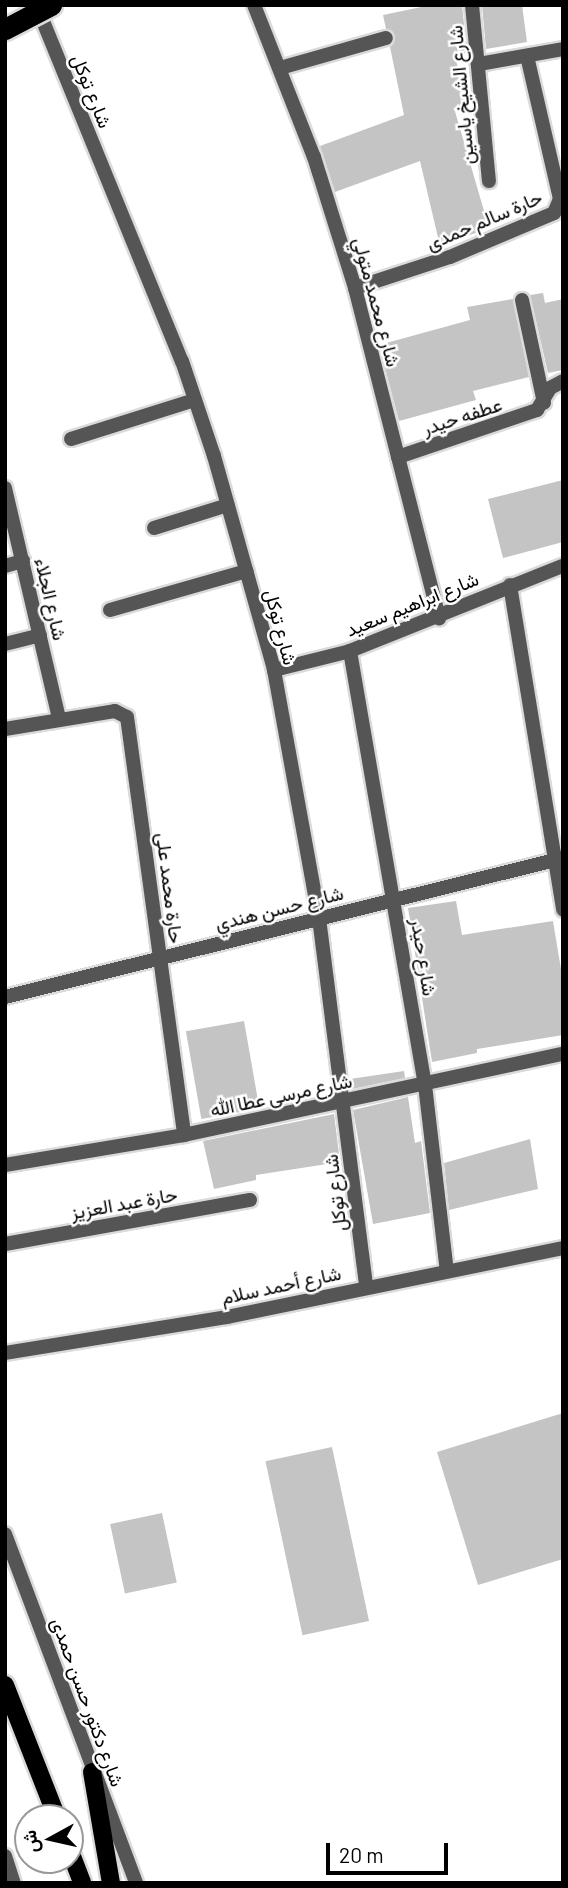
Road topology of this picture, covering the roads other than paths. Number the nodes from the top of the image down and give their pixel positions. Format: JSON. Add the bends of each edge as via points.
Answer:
{"nodes":[{"id":1,"x":254,"y":5,"type":"edge"},
{"id":2,"x":472,"y":5,"type":"edge"},
{"id":3,"x":44,"y":7,"type":"edge"},
{"id":4,"x":5,"y":29,"type":"edge"},
{"id":5,"x":386,"y":38,"type":"dead end"},
{"id":6,"x":563,"y":50,"type":"edge"},
{"id":7,"x":527,"y":55,"type":"junction"},
{"id":8,"x":480,"y":64,"type":"junction"},
{"id":9,"x":280,"y":68,"type":"junction"},
{"id":10,"x":489,"y":181,"type":"dead end"},
{"id":11,"x":355,"y":288,"type":"junction"},
{"id":12,"x":522,"y":300,"type":"dead end"},
{"id":13,"x":563,"y":381,"type":"edge"},
{"id":14,"x":195,"y":400,"type":"junction"},
{"id":15,"x":540,"y":407,"type":"junction"},
{"id":16,"x":71,"y":439,"type":"dead end"},
{"id":17,"x":398,"y":457,"type":"junction"},
{"id":18,"x":5,"y":488,"type":"edge"},
{"id":19,"x":228,"y":505,"type":"junction"},
{"id":20,"x":154,"y":528,"type":"dead end"},
{"id":21,"x":23,"y":561,"type":"junction"},
{"id":22,"x":5,"y":566,"type":"edge"},
{"id":23,"x":563,"y":566,"type":"edge"},
{"id":24,"x":247,"y":572,"type":"junction"},
{"id":25,"x":510,"y":585,"type":"junction"},
{"id":26,"x":110,"y":611,"type":"dead end"},
{"id":27,"x":439,"y":618,"type":"junction"},
{"id":28,"x":40,"y":635,"type":"junction"},
{"id":29,"x":5,"y":644,"type":"edge"},
{"id":30,"x":350,"y":651,"type":"junction"},
{"id":31,"x":274,"y":670,"type":"junction"},
{"id":32,"x":59,"y":719,"type":"junction"},
{"id":33,"x":5,"y":729,"type":"edge"},
{"id":34,"x":559,"y":859,"type":"edge"},
{"id":35,"x":395,"y":898,"type":"junction"},
{"id":36,"x":563,"y":910,"type":"edge"},
{"id":37,"x":319,"y":918,"type":"junction"},
{"id":38,"x":159,"y":958,"type":"junction"},
{"id":39,"x":5,"y":997,"type":"edge"},
{"id":40,"x":563,"y":1054,"type":"edge"},
{"id":41,"x":425,"y":1085,"type":"junction"},
{"id":42,"x":343,"y":1101,"type":"junction"},
{"id":43,"x":184,"y":1135,"type":"junction"},
{"id":44,"x":5,"y":1165,"type":"edge"},
{"id":45,"x":250,"y":1200,"type":"dead end"},
{"id":46,"x":5,"y":1244,"type":"edge"},
{"id":47,"x":563,"y":1248,"type":"edge"},
{"id":48,"x":447,"y":1271,"type":"junction"},
{"id":49,"x":366,"y":1287,"type":"junction"},
{"id":50,"x":5,"y":1353,"type":"edge"},
{"id":51,"x":5,"y":1534,"type":"edge"},
{"id":52,"x":5,"y":1685,"type":"edge"},
{"id":53,"x":92,"y":1772,"type":"junction"},
{"id":54,"x":52,"y":1804,"type":"edge"},
{"id":55,"x":5,"y":1856,"type":"edge"},
{"id":56,"x":13,"y":1883,"type":"edge"},
{"id":57,"x":111,"y":1883,"type":"edge"},
{"id":58,"x":136,"y":1883,"type":"edge"}],
"edges":[{"from":1,"to":9,"type":"street","name":"شارع محمد متولي"},
{"from":2,"to":8,"type":"street","name":"شارع الشيخ ياسين"},
{"from":3,"to":4,"type":"highway","bridge":true},
{"from":3,"to":14,"type":"street","name":"شارع توكل"},
{"from":5,"to":9,"type":"street"},
{"from":6,"to":7,"type":"street"},
{"from":7,"to":8,"type":"street"},
{"from":7,"to":11,"type":"street","name":"حارة سالم حمدى","via":[[560,199],[558,209],[450,257]]},
{"from":8,"to":10,"type":"street","name":"شارع الشيخ ياسين","via":[[476,76]]},
{"from":9,"to":11,"type":"street","name":"شارع محمد متولي"},
{"from":11,"to":17,"type":"street","name":"شارع محمد متولي"},
{"from":12,"to":15,"type":"street"},
{"from":13,"to":15,"type":"street","via":[[550,387]]},
{"from":14,"to":16,"type":"street"},
{"from":14,"to":19,"type":"street","name":"شارع توكل"},
{"from":15,"to":17,"type":"street","name":"عطفه حيدر"},
{"from":17,"to":27,"type":"street","name":"شارع محمد متولي"},
{"from":18,"to":21,"type":"street","name":"شارع الجلاء"},
{"from":19,"to":20,"type":"street"},
{"from":19,"to":24,"type":"street","name":"شارع توكل"},
{"from":21,"to":22,"type":"street"},
{"from":21,"to":28,"type":"street","name":"شارع الجلاء"},
{"from":23,"to":25,"type":"street","name":"شارع ابراهيم سعيد"},
{"from":24,"to":26,"type":"street"},
{"from":24,"to":31,"type":"street","name":"شارع توكل"},
{"from":25,"to":27,"type":"street","name":"شارع ابراهيم سعيد"},
{"from":25,"to":34,"type":"street"},
{"from":27,"to":30,"type":"street","name":"شارع ابراهيم سعيد"},
{"from":28,"to":29,"type":"street"},
{"from":28,"to":32,"type":"street","name":"شارع الجلاء"},
{"from":30,"to":31,"type":"street","name":"شارع ابراهيم سعيد"},
{"from":30,"to":35,"type":"street","name":"شارع حيدر"},
{"from":31,"to":37,"type":"street","name":"شارع توكل"},
{"from":32,"to":33,"type":"street"},
{"from":32,"to":38,"type":"street","name":"حارة محمد على","via":[[115,711],[127,717]]},
{"from":34,"to":35,"type":"street","name":"شارع حسن هندي"},
{"from":34,"to":36,"type":"street"},
{"from":35,"to":37,"type":"street","name":"شارع حسن هندي"},
{"from":35,"to":41,"type":"street","name":"شارع حيدر"},
{"from":37,"to":38,"type":"street","name":"شارع حسن هندي"},
{"from":37,"to":42,"type":"street","name":"شارع توكل"},
{"from":38,"to":39,"type":"street","name":"شارع حسن هندي"},
{"from":38,"to":43,"type":"street","name":"حارة محمد على"},
{"from":40,"to":41,"type":"street","name":"شارع مرسى عطا الله"},
{"from":41,"to":42,"type":"street","name":"شارع مرسى عطا الله"},
{"from":41,"to":48,"type":"street","name":"شارع حيدر"},
{"from":42,"to":43,"type":"street","name":"شارع مرسى عطا الله"},
{"from":42,"to":49,"type":"street","name":"شارع توكل"},
{"from":43,"to":44,"type":"street","name":"شارع مرسى عطا الله"},
{"from":45,"to":46,"type":"street","name":"حارة عبد العزيز"},
{"from":47,"to":48,"type":"street","name":"شارع أحمد سلام"},
{"from":48,"to":49,"type":"street","name":"شارع أحمد سلام"},
{"from":49,"to":50,"type":"street","name":"شارع أحمد سلام","via":[[227,1317]]},
{"from":51,"to":53,"type":"street","name":"شارع دكتور حسن حمدى"},
{"from":52,"to":54,"type":"main road"},
{"from":53,"to":57,"type":"main road"},
{"from":53,"to":58,"type":"street","name":"شارع دكتور حسن حمدى"},
{"from":55,"to":56,"type":"street"}]}
